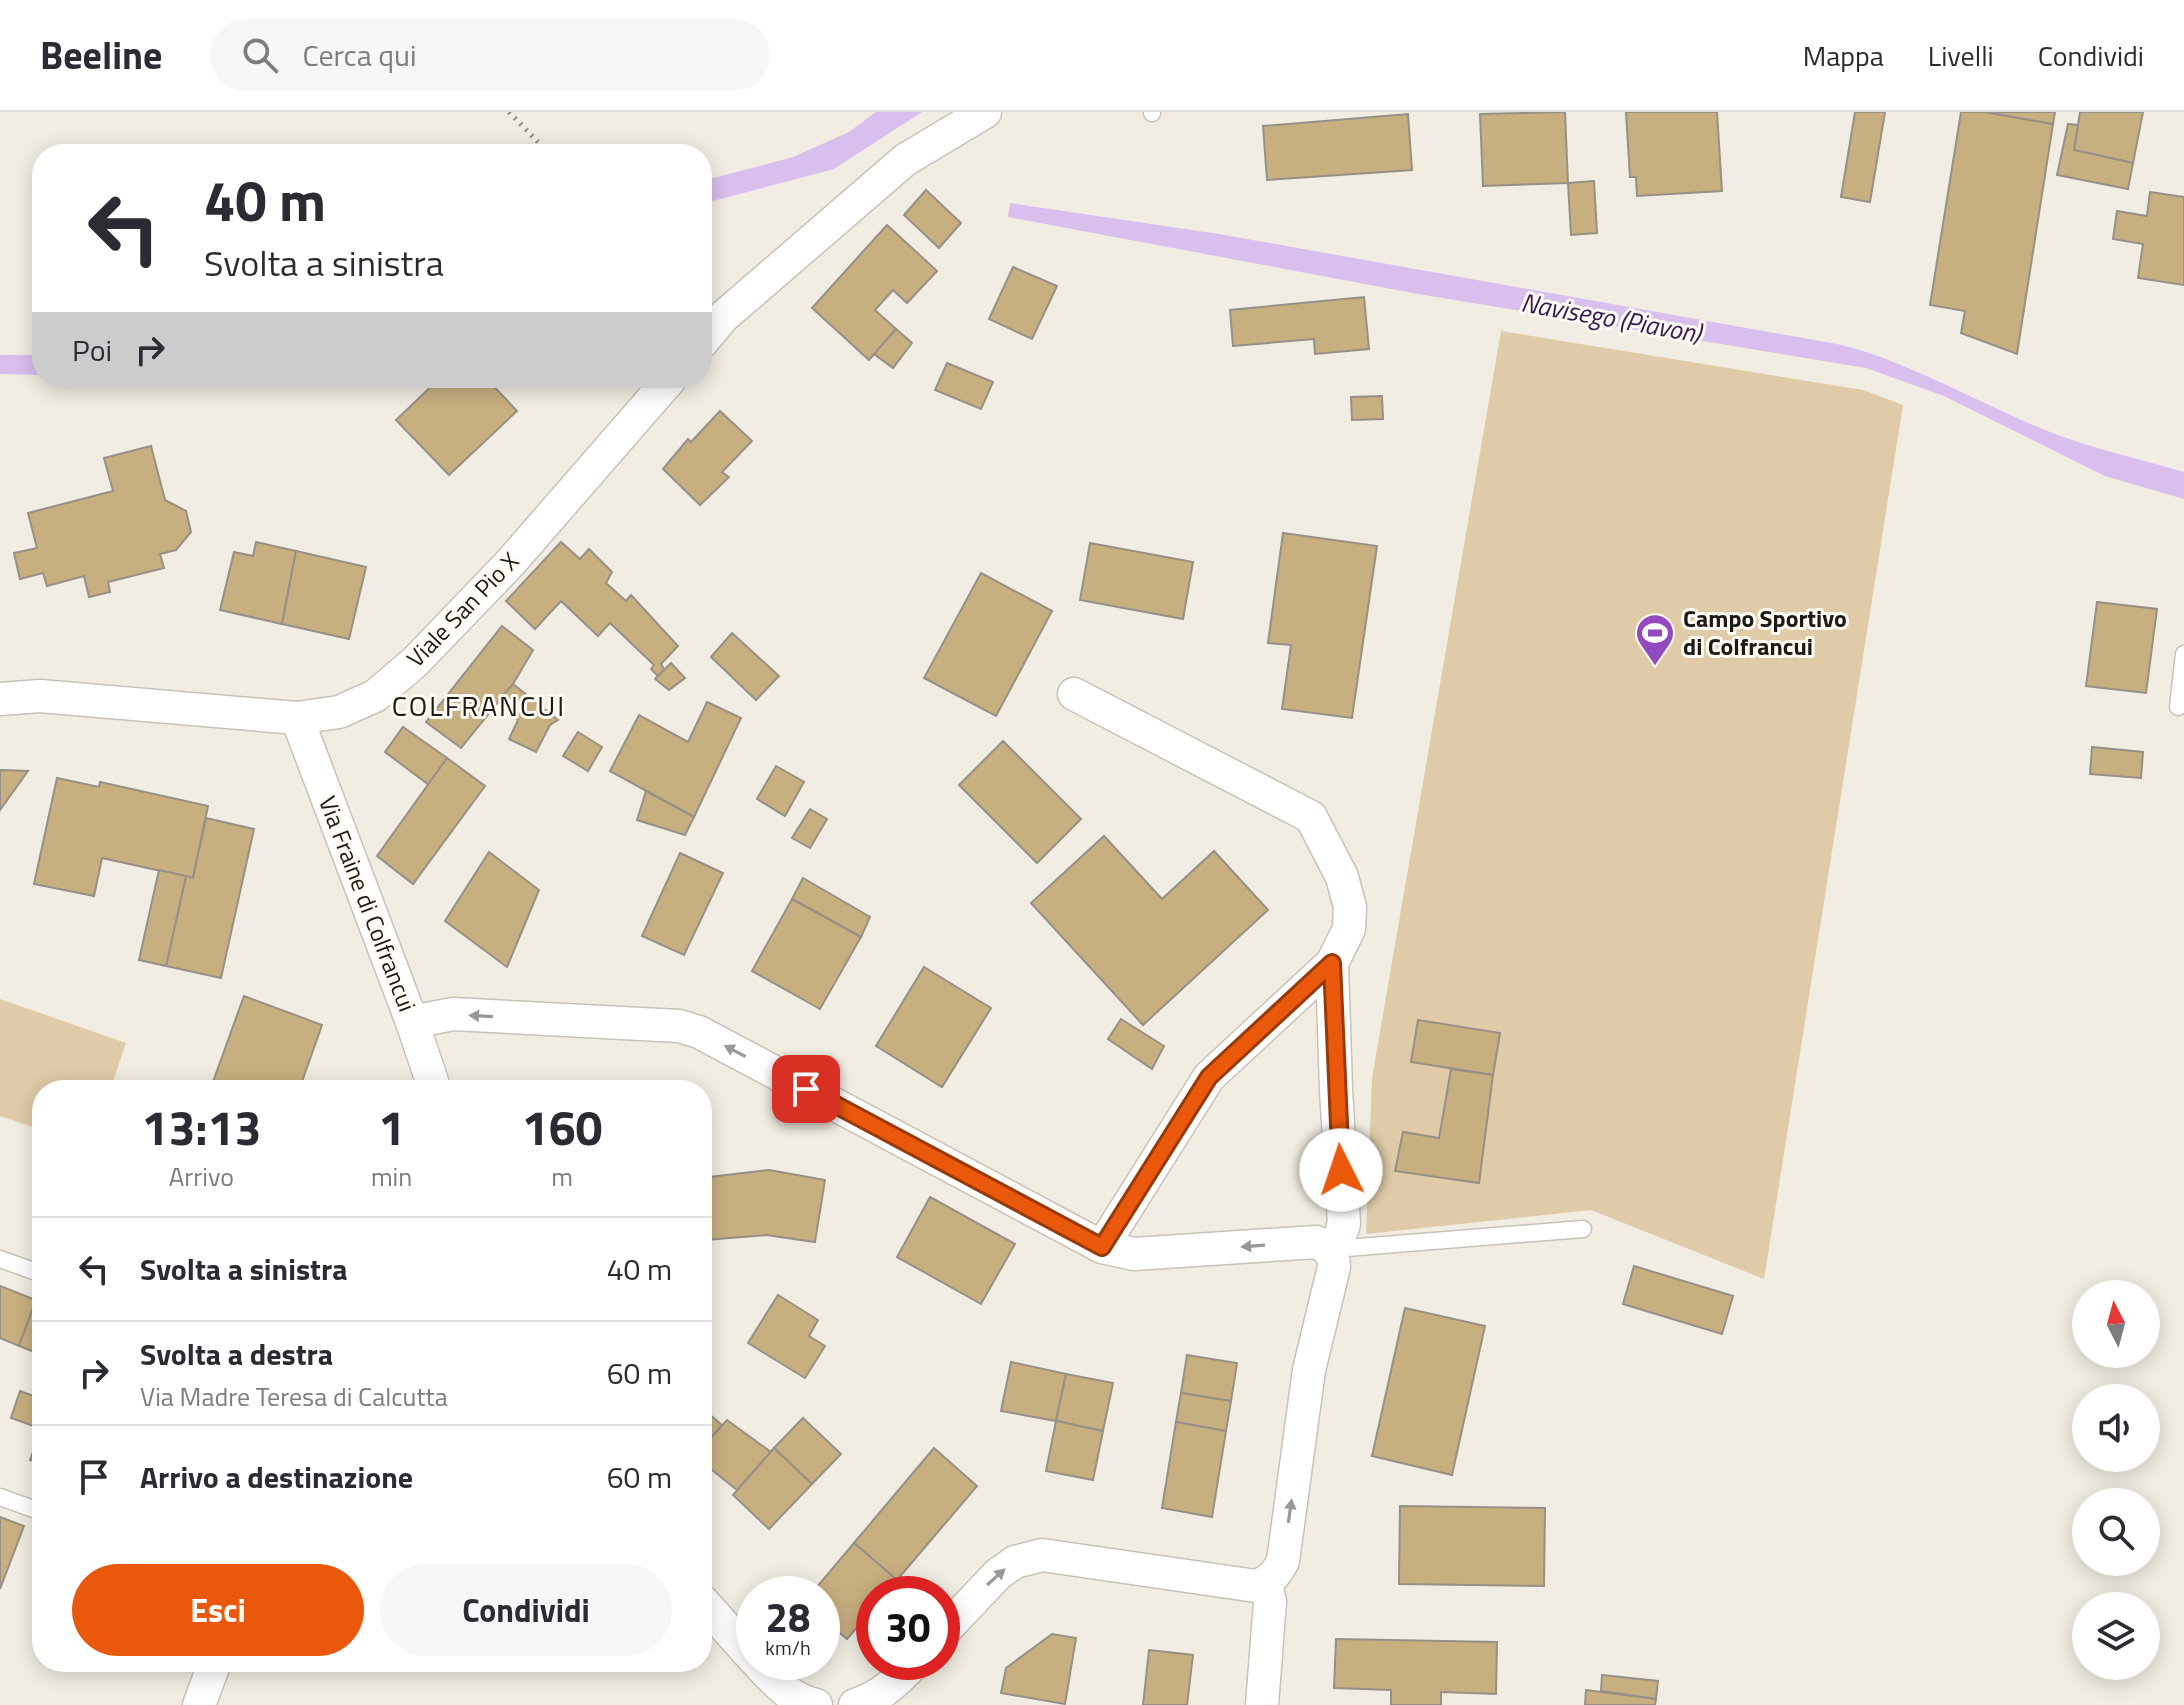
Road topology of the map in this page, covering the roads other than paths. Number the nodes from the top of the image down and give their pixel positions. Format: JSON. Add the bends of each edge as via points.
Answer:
{"nodes":[{"id":1,"x":985,"y":112,"type":"edge"},
{"id":2,"x":712,"y":330,"type":"edge"},
{"id":3,"x":662,"y":388,"type":"edge"},
{"id":4,"x":2184,"y":654,"type":"edge"},
{"id":5,"x":1074,"y":694,"type":"dead end"},
{"id":6,"x":0,"y":699,"type":"edge"},
{"id":7,"x":2178,"y":707,"type":"dead end"},
{"id":8,"x":297,"y":718,"type":"junction"},
{"id":9,"x":1332,"y":963,"type":"junction"},
{"id":10,"x":412,"y":1022,"type":"junction"},
{"id":11,"x":432,"y":1080,"type":"edge"},
{"id":12,"x":1583,"y":1229,"type":"dead end"},
{"id":13,"x":1102,"y":1247,"type":"junction"},
{"id":14,"x":1329,"y":1250,"type":"junction"},
{"id":15,"x":0,"y":1259,"type":"edge"},
{"id":16,"x":32,"y":1270,"type":"edge"},
{"id":17,"x":0,"y":1497,"type":"edge"},
{"id":18,"x":32,"y":1508,"type":"edge"},
{"id":19,"x":1266,"y":1583,"type":"junction"},
{"id":20,"x":712,"y":1612,"type":"edge"},
{"id":21,"x":960,"y":1614,"type":"edge"},
{"id":22,"x":736,"y":1639,"type":"edge"},
{"id":23,"x":211,"y":1672,"type":"edge"},
{"id":24,"x":773,"y":1680,"type":"edge"},
{"id":25,"x":898,"y":1680,"type":"edge"},
{"id":26,"x":199,"y":1705,"type":"edge"},
{"id":27,"x":816,"y":1705,"type":"edge"},
{"id":28,"x":855,"y":1705,"type":"edge"},
{"id":29,"x":1262,"y":1705,"type":"edge"}],
"edges":[{"from":1,"to":2,"type":"street","via":[[905,160]]},
{"from":3,"to":8,"type":"street","name":"Viale San Pio X","via":[[511,562],[415,662],[375,696],[339,712]]},
{"from":4,"to":7,"type":"lane"},
{"from":5,"to":9,"type":"street","via":[[1311,817],[1342,877],[1350,907],[1349,929]]},
{"from":6,"to":8,"type":"street","name":"Viale San Pio X","via":[[40,696]]},
{"from":8,"to":10,"type":"street","name":"Via Fraine di Colfrancui"},
{"from":9,"to":13,"type":"street","via":[[1209,1077]]},
{"from":9,"to":14,"type":"street","via":[[1344,1224]]},
{"from":10,"to":11,"type":"street","name":"Via Fraine di Colfrancui"},
{"from":13,"to":10,"type":"street","one_way":true,"via":[[699,1032],[679,1026],[453,1014]]},
{"from":12,"to":14,"type":"lane"},
{"from":14,"to":13,"type":"street","one_way":true,"via":[[1316,1242],[1134,1254]]},
{"from":19,"to":14,"type":"street","one_way":true,"via":[[1283,1561],[1309,1370],[1334,1267]]},
{"from":15,"to":16,"type":"lane"},
{"from":17,"to":18,"type":"lane"},
{"from":21,"to":19,"type":"street","one_way":true,"via":[[998,1574],[1015,1562],[1042,1555],[1241,1585]]},
{"from":19,"to":29,"type":"street","via":[[1270,1602]]},
{"from":20,"to":22,"type":"street"},
{"from":23,"to":26,"type":"street"},
{"from":24,"to":27,"type":"street","via":[[801,1702]]},
{"from":25,"to":28,"type":"street"}]}
